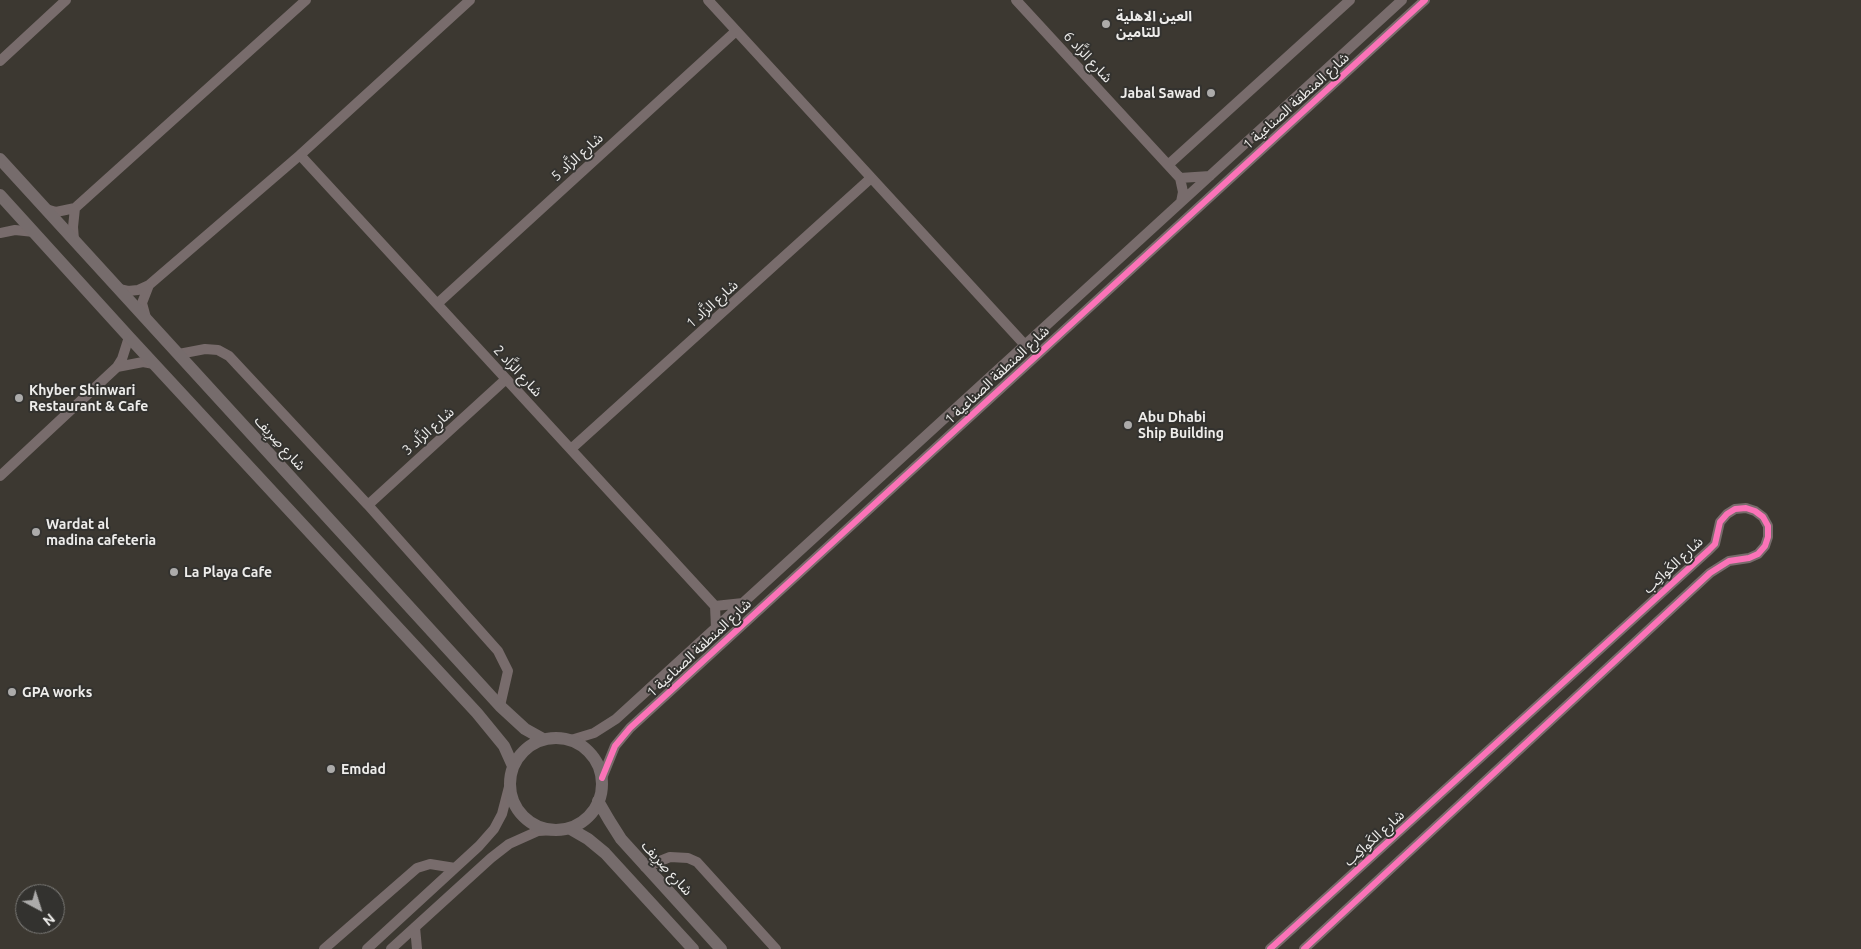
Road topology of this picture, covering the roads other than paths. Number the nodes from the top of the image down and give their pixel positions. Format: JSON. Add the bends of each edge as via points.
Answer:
{"nodes":[{"id":1,"x":66,"y":0,"type":"edge"},
{"id":2,"x":306,"y":0,"type":"edge"},
{"id":3,"x":470,"y":0,"type":"edge"},
{"id":4,"x":708,"y":0,"type":"edge"},
{"id":5,"x":1016,"y":0,"type":"edge"},
{"id":6,"x":1350,"y":0,"type":"edge"},
{"id":7,"x":1402,"y":0,"type":"edge"},
{"id":8,"x":1425,"y":0,"type":"edge"},
{"id":9,"x":736,"y":31,"type":"junction"},
{"id":10,"x":0,"y":61,"type":"edge"},
{"id":11,"x":300,"y":154,"type":"junction"},
{"id":12,"x":0,"y":159,"type":"edge"},
{"id":13,"x":1168,"y":165,"type":"junction"},
{"id":14,"x":1210,"y":176,"type":"junction"},
{"id":15,"x":871,"y":178,"type":"junction"},
{"id":16,"x":1180,"y":178,"type":"junction"},
{"id":17,"x":0,"y":195,"type":"edge"},
{"id":18,"x":1181,"y":202,"type":"junction"},
{"id":19,"x":76,"y":208,"type":"junction"},
{"id":20,"x":46,"y":209,"type":"junction"},
{"id":21,"x":34,"y":232,"type":"junction"},
{"id":22,"x":0,"y":233,"type":"edge"},
{"id":23,"x":74,"y":240,"type":"junction"},
{"id":24,"x":150,"y":286,"type":"junction"},
{"id":25,"x":119,"y":289,"type":"junction"},
{"id":26,"x":437,"y":304,"type":"junction"},
{"id":27,"x":146,"y":318,"type":"junction"},
{"id":28,"x":129,"y":337,"type":"junction"},
{"id":29,"x":1025,"y":345,"type":"junction"},
{"id":30,"x":179,"y":354,"type":"junction"},
{"id":31,"x":154,"y":364,"type":"junction"},
{"id":32,"x":117,"y":367,"type":"junction"},
{"id":33,"x":506,"y":379,"type":"junction"},
{"id":34,"x":571,"y":449,"type":"junction"},
{"id":35,"x":0,"y":476,"type":"edge"},
{"id":36,"x":368,"y":505,"type":"junction"},
{"id":37,"x":744,"y":603,"type":"junction"},
{"id":38,"x":715,"y":606,"type":"junction"},
{"id":39,"x":716,"y":628,"type":"junction"},
{"id":40,"x":500,"y":706,"type":"junction"},
{"id":41,"x":544,"y":739,"type":"junction"},
{"id":42,"x":571,"y":740,"type":"junction"},
{"id":43,"x":513,"y":766,"type":"junction"},
{"id":44,"x":602,"y":778,"type":"junction"},
{"id":45,"x":510,"y":783,"type":"junction"},
{"id":46,"x":598,"y":801,"type":"junction"},
{"id":47,"x":568,"y":828,"type":"junction"},
{"id":48,"x":555,"y":830,"type":"junction"},
{"id":49,"x":645,"y":867,"type":"junction"},
{"id":50,"x":455,"y":868,"type":"junction"},
{"id":51,"x":416,"y":927,"type":"junction"},
{"id":52,"x":324,"y":949,"type":"edge"},
{"id":53,"x":367,"y":949,"type":"edge"},
{"id":54,"x":391,"y":949,"type":"edge"},
{"id":55,"x":417,"y":949,"type":"edge"},
{"id":56,"x":693,"y":949,"type":"edge"},
{"id":57,"x":721,"y":949,"type":"edge"},
{"id":58,"x":776,"y":949,"type":"edge"},
{"id":59,"x":1270,"y":949,"type":"edge"},
{"id":60,"x":1304,"y":949,"type":"edge"}],
"edges":[{"from":1,"to":10,"type":"street"},
{"from":2,"to":19,"type":"street"},
{"from":3,"to":11,"type":"street"},
{"from":4,"to":9,"type":"street"},
{"from":5,"to":13,"type":"street","name":"شارع الزَّاد 6"},
{"from":6,"to":13,"type":"street"},
{"from":7,"to":14,"type":"street","name":"شارع المنطقة الصناعية 1"},
{"from":8,"to":44,"type":"street","name":"شارع المنطقة الصناعية 1","via":[[630,728],[615,746]]},
{"from":9,"to":15,"type":"street"},
{"from":9,"to":26,"type":"street","name":"شارع الزَّاد 5"},
{"from":11,"to":24,"type":"street"},
{"from":11,"to":26,"type":"street","name":"شارع الزَّاد 2"},
{"from":12,"to":20,"type":"main road","name":"شارع صِرِيف"},
{"from":13,"to":16,"type":"street","name":"شارع الزَّاد 6"},
{"from":14,"to":16,"type":"street"},
{"from":14,"to":18,"type":"street","name":"شارع المنطقة الصناعية 1"},
{"from":15,"to":29,"type":"street"},
{"from":15,"to":34,"type":"street","name":"شارع الزَّاد 1"},
{"from":16,"to":18,"type":"street"},
{"from":17,"to":21,"type":"main road"},
{"from":18,"to":29,"type":"street","name":"شارع المنطقة الصناعية 1"},
{"from":19,"to":20,"type":"street","via":[[56,212]]},
{"from":19,"to":23,"type":"street"},
{"from":20,"to":23,"type":"main road","name":"شارع صِرِيف"},
{"from":21,"to":22,"type":"street"},
{"from":21,"to":28,"type":"main road"},
{"from":23,"to":25,"type":"main road","name":"شارع صِرِيف"},
{"from":24,"to":25,"type":"street","via":[[133,291]]},
{"from":24,"to":27,"type":"street","via":[[142,303]]},
{"from":25,"to":27,"type":"main road","name":"شارع صِرِيف"},
{"from":26,"to":33,"type":"street","name":"شارع الزَّاد 2"},
{"from":27,"to":30,"type":"main road","name":"شارع صِرِيف"},
{"from":28,"to":31,"type":"main road"},
{"from":28,"to":32,"type":"street"},
{"from":29,"to":37,"type":"street","name":"شارع المنطقة الصناعية 1"},
{"from":30,"to":36,"type":"street","via":[[205,349],[218,350],[228,356]]},
{"from":30,"to":40,"type":"main road","name":"شارع صِرِيف"},
{"from":31,"to":32,"type":"street","via":[[143,362]]},
{"from":31,"to":43,"type":"main road","via":[[477,713],[504,746]]},
{"from":32,"to":35,"type":"street"},
{"from":33,"to":34,"type":"street","name":"شارع الزَّاد 2"},
{"from":33,"to":36,"type":"street","name":"شارع الزَّاد 3"},
{"from":34,"to":38,"type":"street","name":"شارع الزَّاد 2"},
{"from":36,"to":40,"type":"street","via":[[498,650],[508,671]]},
{"from":37,"to":38,"type":"street"},
{"from":37,"to":39,"type":"street","name":"شارع المنطقة الصناعية 1"},
{"from":38,"to":39,"type":"street"},
{"from":39,"to":42,"type":"street","name":"شارع المنطقة الصناعية 1","via":[[610,724]]},
{"from":40,"to":41,"type":"main road","name":"شارع صِرِيف","via":[[525,729]]},
{"from":41,"to":42,"type":"main road"},
{"from":41,"to":43,"type":"main road","via":[[520,754]]},
{"from":42,"to":44,"type":"main road","via":[[592,755]]},
{"from":43,"to":45,"type":"main road"},
{"from":44,"to":46,"type":"main road"},
{"from":45,"to":48,"type":"main road","via":[[518,810],[528,820]]},
{"from":45,"to":50,"type":"street","via":[[506,804],[494,829]]},
{"from":46,"to":47,"type":"main road","via":[[586,817]]},
{"from":46,"to":49,"type":"main road","name":"شارع صِرِيف","via":[[615,830]]},
{"from":47,"to":48,"type":"main road"},
{"from":47,"to":56,"type":"main road","via":[[605,853]]},
{"from":48,"to":51,"type":"street","via":[[538,832],[509,844]]},
{"from":49,"to":57,"type":"main road","name":"شارع صِرِيف"},
{"from":49,"to":58,"type":"street","via":[[670,857],[697,862]]},
{"from":50,"to":52,"type":"street","via":[[430,864],[417,868]]},
{"from":50,"to":53,"type":"street"},
{"from":51,"to":54,"type":"street"},
{"from":51,"to":55,"type":"street"},
{"from":59,"to":60,"type":"street","name":"شارع الكَواكِب","via":[[1709,550],[1715,544],[1720,522],[1727,514],[1746,508],[1763,517],[1768,526],[1768,536],[1758,554],[1729,561],[1710,573]]}]}
